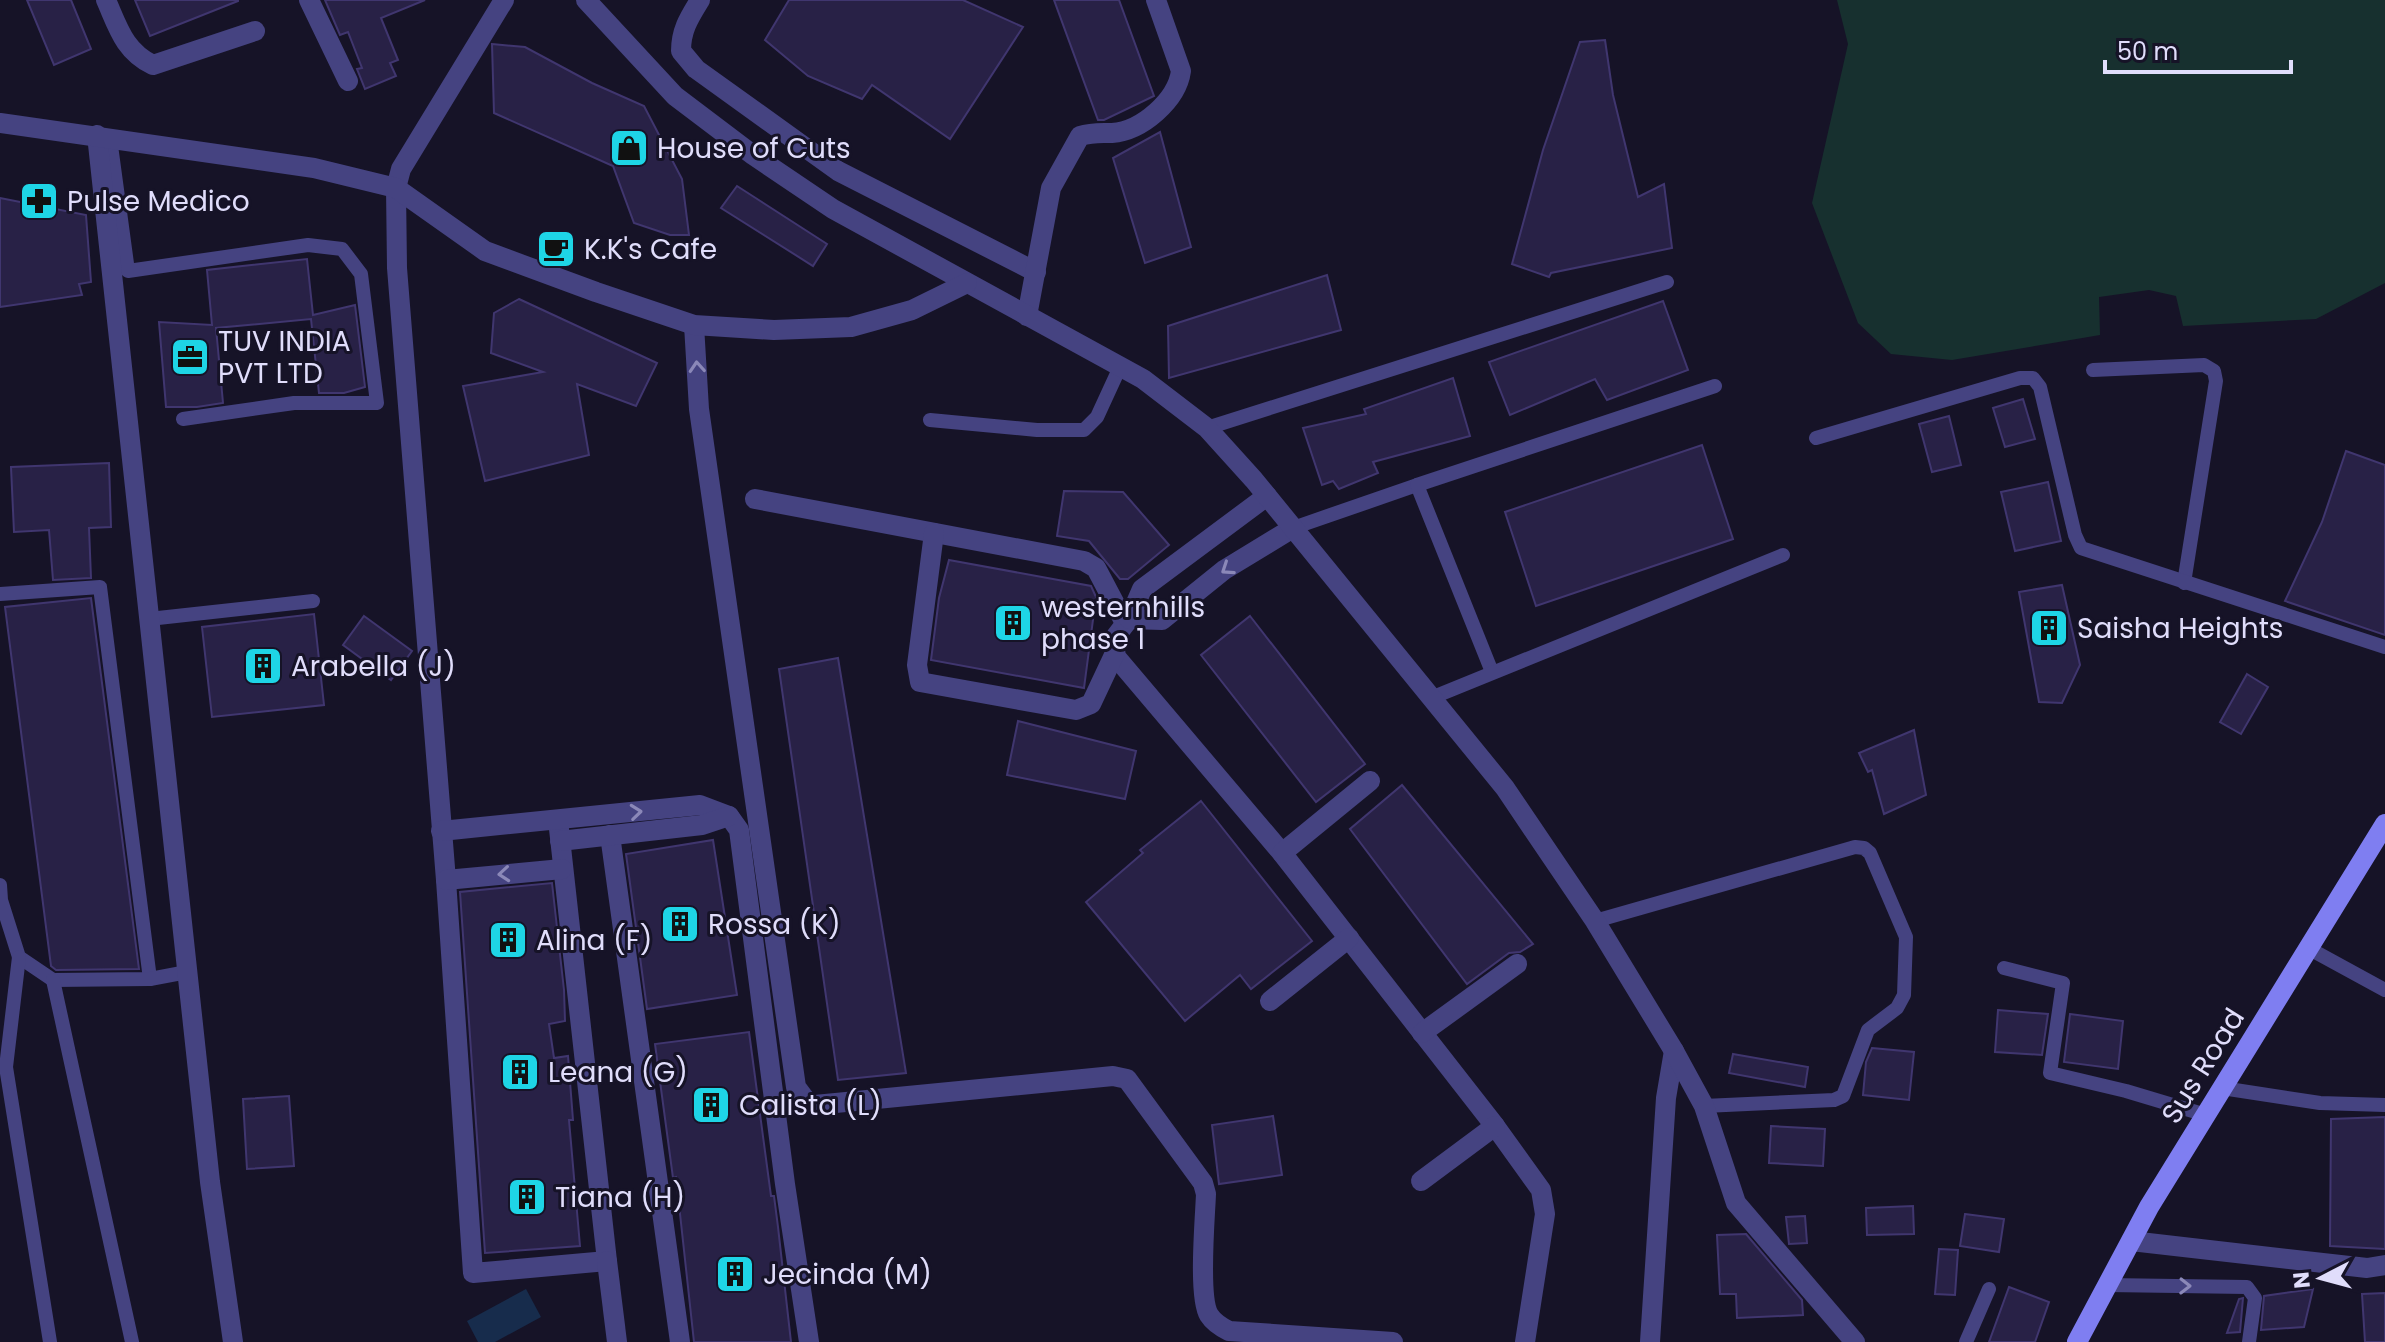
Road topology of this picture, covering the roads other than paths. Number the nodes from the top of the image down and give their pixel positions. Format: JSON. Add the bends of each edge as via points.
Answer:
{"nodes":[{"id":1,"x":106,"y":0,"type":"edge"},
{"id":2,"x":309,"y":0,"type":"edge"},
{"id":3,"x":504,"y":0,"type":"edge"},
{"id":4,"x":586,"y":0,"type":"edge"},
{"id":5,"x":700,"y":0,"type":"edge"},
{"id":6,"x":1156,"y":0,"type":"edge"},
{"id":7,"x":255,"y":31,"type":"dead end"},
{"id":8,"x":348,"y":81,"type":"dead end"},
{"id":9,"x":0,"y":123,"type":"edge"},
{"id":10,"x":104,"y":136,"type":"junction"},
{"id":11,"x":396,"y":188,"type":"junction"},
{"id":12,"x":1036,"y":272,"type":"junction"},
{"id":13,"x":1667,"y":282,"type":"dead end"},
{"id":14,"x":967,"y":283,"type":"junction"},
{"id":15,"x":1027,"y":316,"type":"junction"},
{"id":16,"x":694,"y":325,"type":"junction"},
{"id":17,"x":1120,"y":367,"type":"junction"},
{"id":18,"x":2093,"y":370,"type":"dead end"},
{"id":19,"x":1715,"y":386,"type":"dead end"},
{"id":20,"x":183,"y":419,"type":"dead end"},
{"id":21,"x":930,"y":420,"type":"dead end"},
{"id":22,"x":1207,"y":428,"type":"junction"},
{"id":23,"x":1816,"y":438,"type":"dead end"},
{"id":24,"x":1417,"y":485,"type":"junction"},
{"id":25,"x":1267,"y":496,"type":"junction"},
{"id":26,"x":755,"y":499,"type":"dead end"},
{"id":27,"x":1293,"y":528,"type":"junction"},
{"id":28,"x":934,"y":533,"type":"junction"},
{"id":29,"x":1783,"y":555,"type":"dead end"},
{"id":30,"x":2184,"y":583,"type":"junction"},
{"id":31,"x":0,"y":594,"type":"edge"},
{"id":32,"x":313,"y":601,"type":"dead end"},
{"id":33,"x":149,"y":619,"type":"junction"},
{"id":34,"x":1127,"y":621,"type":"junction"},
{"id":35,"x":2385,"y":647,"type":"edge"},
{"id":36,"x":1115,"y":653,"type":"junction"},
{"id":37,"x":1492,"y":672,"type":"junction"},
{"id":38,"x":1431,"y":698,"type":"junction"},
{"id":39,"x":1370,"y":781,"type":"dead end"},
{"id":40,"x":729,"y":816,"type":"junction"},
{"id":41,"x":558,"y":820,"type":"junction"},
{"id":42,"x":2385,"y":824,"type":"edge"},
{"id":43,"x":441,"y":831,"type":"junction"},
{"id":44,"x":610,"y":835,"type":"junction"},
{"id":45,"x":560,"y":841,"type":"junction"},
{"id":46,"x":1282,"y":853,"type":"junction"},
{"id":47,"x":562,"y":869,"type":"junction"},
{"id":48,"x":446,"y":880,"type":"junction"},
{"id":49,"x":0,"y":885,"type":"edge"},
{"id":50,"x":1595,"y":921,"type":"junction"},
{"id":51,"x":1349,"y":938,"type":"junction"},
{"id":52,"x":2308,"y":948,"type":"junction"},
{"id":53,"x":19,"y":957,"type":"junction"},
{"id":54,"x":1517,"y":964,"type":"dead end"},
{"id":55,"x":2004,"y":968,"type":"dead end"},
{"id":56,"x":187,"y":972,"type":"junction"},
{"id":57,"x":150,"y":979,"type":"junction"},
{"id":58,"x":53,"y":980,"type":"junction"},
{"id":59,"x":2385,"y":990,"type":"edge"},
{"id":60,"x":1270,"y":1001,"type":"dead end"},
{"id":61,"x":1422,"y":1033,"type":"junction"},
{"id":62,"x":1674,"y":1051,"type":"junction"},
{"id":63,"x":2222,"y":1088,"type":"junction"},
{"id":64,"x":2385,"y":1105,"type":"edge"},
{"id":65,"x":1704,"y":1106,"type":"junction"},
{"id":66,"x":2206,"y":1115,"type":"junction"},
{"id":67,"x":1495,"y":1126,"type":"junction"},
{"id":68,"x":1421,"y":1181,"type":"dead end"},
{"id":69,"x":2131,"y":1241,"type":"junction"},
{"id":70,"x":607,"y":1261,"type":"junction"},
{"id":71,"x":2385,"y":1265,"type":"edge"},
{"id":72,"x":2107,"y":1285,"type":"junction"},
{"id":73,"x":1989,"y":1289,"type":"dead end"},
{"id":74,"x":50,"y":1342,"type":"edge"},
{"id":75,"x":132,"y":1342,"type":"edge"},
{"id":76,"x":233,"y":1342,"type":"edge"},
{"id":77,"x":617,"y":1342,"type":"edge"},
{"id":78,"x":680,"y":1342,"type":"edge"},
{"id":79,"x":809,"y":1342,"type":"edge"},
{"id":80,"x":1393,"y":1342,"type":"edge"},
{"id":81,"x":1525,"y":1342,"type":"edge"},
{"id":82,"x":1650,"y":1342,"type":"edge"},
{"id":83,"x":1855,"y":1342,"type":"edge"},
{"id":84,"x":1966,"y":1342,"type":"edge"},
{"id":85,"x":2077,"y":1342,"type":"edge"},
{"id":86,"x":2249,"y":1342,"type":"edge"}],
"edges":[{"from":1,"to":7,"type":"street","via":[[124,42],[153,65]]},
{"from":2,"to":8,"type":"street"},
{"from":3,"to":11,"type":"street","via":[[401,169]]},
{"from":4,"to":14,"type":"street","via":[[675,96],[753,155],[833,209]]},
{"from":5,"to":12,"type":"street","via":[[681,39],[681,51],[696,69],[838,171]]},
{"from":6,"to":12,"type":"street","via":[[1181,71],[1180,82],[1150,118],[1115,133],[1080,136],[1051,188]]},
{"from":9,"to":10,"type":"street"},
{"from":10,"to":11,"type":"street","via":[[314,168]]},
{"from":10,"to":20,"type":"lane","via":[[128,271],[308,245],[342,249],[361,274],[377,403],[294,403]]},
{"from":10,"to":33,"type":"street"},
{"from":11,"to":16,"type":"street","via":[[485,251]]},
{"from":11,"to":43,"type":"street","via":[[397,268]]},
{"from":12,"to":15,"type":"street"},
{"from":13,"to":22,"type":"lane"},
{"from":14,"to":15,"type":"street"},
{"from":14,"to":16,"type":"street","via":[[912,310],[851,327]]},
{"from":15,"to":17,"type":"street"},
{"from":80,"to":16,"type":"street","one_way":true,"via":[[1229,1331],[1218,1324],[1207,1313],[1204,1286],[1203,1183],[1127,1079],[1113,1076],[815,1105],[802,1097],[796,1087],[699,409]]},
{"from":17,"to":21,"type":"lane","via":[[1097,417],[1084,430]]},
{"from":17,"to":22,"type":"street"},
{"from":18,"to":30,"type":"lane","via":[[2204,365],[2214,371]]},
{"from":19,"to":24,"type":"lane"},
{"from":22,"to":25,"type":"street"},
{"from":23,"to":30,"type":"lane","via":[[2033,378],[2040,387],[2081,548]]},
{"from":24,"to":27,"type":"lane"},
{"from":24,"to":37,"type":"lane"},
{"from":25,"to":27,"type":"street"},
{"from":25,"to":34,"type":"street","via":[[1142,589]]},
{"from":26,"to":28,"type":"street"},
{"from":27,"to":34,"type":"street","one_way":true,"via":[[1224,570],[1162,620]]},
{"from":27,"to":38,"type":"street"},
{"from":28,"to":34,"type":"street","via":[[1084,561],[1096,568]]},
{"from":28,"to":36,"type":"street","via":[[917,665],[920,682],[1076,710],[1091,704]]},
{"from":29,"to":37,"type":"lane"},
{"from":30,"to":35,"type":"lane"},
{"from":31,"to":57,"type":"lane","via":[[100,587]]},
{"from":32,"to":33,"type":"lane"},
{"from":33,"to":56,"type":"street"},
{"from":34,"to":36,"type":"street","via":[[1116,636]]},
{"from":36,"to":46,"type":"street"},
{"from":37,"to":38,"type":"lane"},
{"from":38,"to":50,"type":"street","via":[[1505,788]]},
{"from":39,"to":46,"type":"street"},
{"from":41,"to":40,"type":"street","one_way":true,"via":[[700,805]]},
{"from":40,"to":44,"type":"street","via":[[702,825]]},
{"from":40,"to":79,"type":"street","via":[[739,830]]},
{"from":41,"to":43,"type":"street"},
{"from":41,"to":45,"type":"street"},
{"from":42,"to":52,"type":"main road","name":"Sus Road"},
{"from":43,"to":48,"type":"street"},
{"from":44,"to":45,"type":"street"},
{"from":44,"to":78,"type":"street"},
{"from":45,"to":47,"type":"street"},
{"from":46,"to":51,"type":"street"},
{"from":47,"to":48,"type":"street","one_way":true},
{"from":47,"to":70,"type":"street"},
{"from":48,"to":70,"type":"street","via":[[473,1273]]},
{"from":49,"to":53,"type":"lane"},
{"from":50,"to":62,"type":"street"},
{"from":50,"to":65,"type":"lane","via":[[1855,847],[1870,853],[1906,937],[1904,995],[1897,1008],[1868,1030],[1843,1096]]},
{"from":51,"to":60,"type":"street"},
{"from":51,"to":61,"type":"street"},
{"from":52,"to":59,"type":"lane"},
{"from":52,"to":63,"type":"main road","name":"Sus Road"},
{"from":53,"to":58,"type":"lane"},
{"from":53,"to":74,"type":"lane","via":[[6,1067]]},
{"from":54,"to":61,"type":"street"},
{"from":55,"to":66,"type":"lane","via":[[2063,983],[2050,1073]]},
{"from":56,"to":57,"type":"lane"},
{"from":56,"to":76,"type":"street"},
{"from":57,"to":58,"type":"lane"},
{"from":58,"to":75,"type":"lane"},
{"from":61,"to":67,"type":"street"},
{"from":62,"to":65,"type":"street"},
{"from":62,"to":82,"type":"street","via":[[1666,1098]]},
{"from":63,"to":64,"type":"lane","via":[[2320,1103]]},
{"from":63,"to":66,"type":"main road","name":"Sus Road"},
{"from":65,"to":83,"type":"street","via":[[1736,1203]]},
{"from":66,"to":69,"type":"main road","name":"Sus Road"},
{"from":67,"to":68,"type":"street"},
{"from":67,"to":81,"type":"street","via":[[1545,1202]]},
{"from":69,"to":71,"type":"street","via":[[2367,1268]]},
{"from":69,"to":72,"type":"main road","name":"Sus Road"},
{"from":70,"to":77,"type":"street"},
{"from":72,"to":85,"type":"main road","name":"Sus Road"},
{"from":72,"to":86,"type":"lane","one_way":true,"via":[[2247,1287],[2255,1298]]},
{"from":73,"to":84,"type":"lane"}]}
